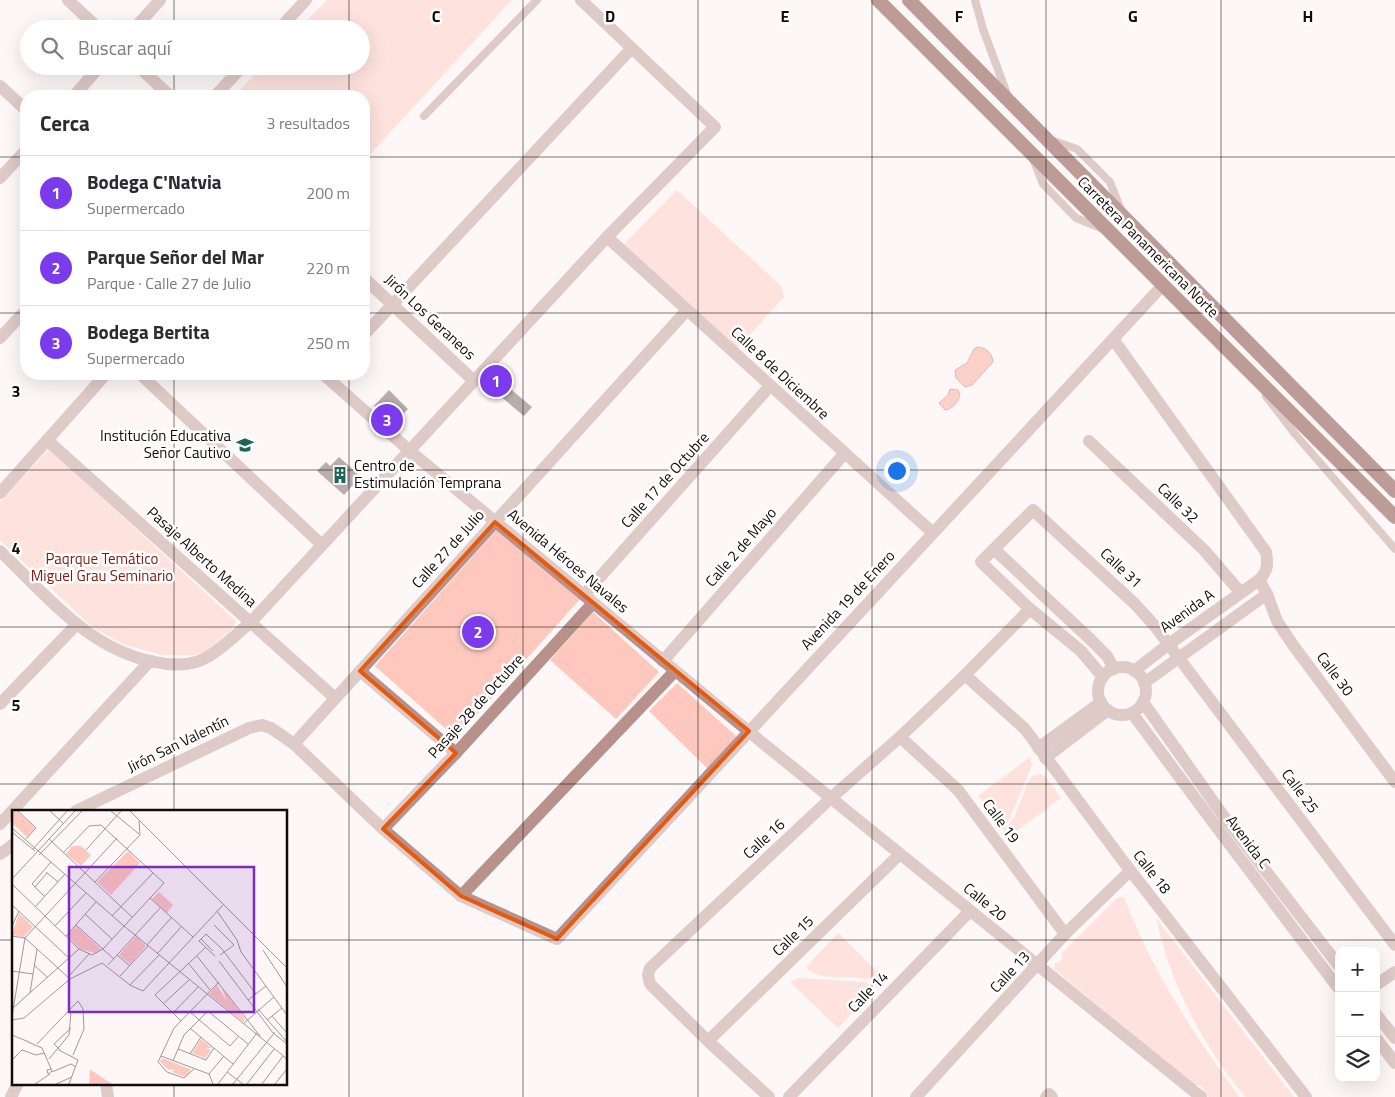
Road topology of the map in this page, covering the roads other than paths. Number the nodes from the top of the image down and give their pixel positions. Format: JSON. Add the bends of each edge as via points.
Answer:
{"nodes":[{"id":1,"x":68,"y":0,"type":"edge"},
{"id":2,"x":160,"y":0,"type":"edge"},
{"id":3,"x":306,"y":0,"type":"edge"},
{"id":4,"x":537,"y":0,"type":"edge"},
{"id":5,"x":581,"y":0,"type":"edge"},
{"id":6,"x":878,"y":0,"type":"edge"},
{"id":7,"x":909,"y":0,"type":"edge"},
{"id":8,"x":975,"y":0,"type":"edge"},
{"id":9,"x":89,"y":20,"type":"edge"},
{"id":10,"x":142,"y":20,"type":"edge"},
{"id":11,"x":287,"y":20,"type":"edge"},
{"id":12,"x":631,"y":49,"type":"junction"},
{"id":13,"x":92,"y":75,"type":"edge"},
{"id":14,"x":148,"y":75,"type":"edge"},
{"id":15,"x":235,"y":75,"type":"edge"},
{"id":16,"x":0,"y":86,"type":"edge"},
{"id":17,"x":79,"y":90,"type":"edge"},
{"id":18,"x":164,"y":90,"type":"edge"},
{"id":19,"x":221,"y":90,"type":"edge"},
{"id":20,"x":1010,"y":103,"type":"junction"},
{"id":21,"x":20,"y":104,"type":"edge"},
{"id":22,"x":424,"y":116,"type":"dead end"},
{"id":23,"x":20,"y":156,"type":"edge"},
{"id":24,"x":0,"y":178,"type":"edge"},
{"id":25,"x":607,"y":236,"type":"junction"},
{"id":26,"x":370,"y":284,"type":"edge"},
{"id":27,"x":1163,"y":284,"type":"junction"},
{"id":28,"x":392,"y":304,"type":"junction"},
{"id":29,"x":687,"y":310,"type":"junction"},
{"id":30,"x":20,"y":316,"type":"edge"},
{"id":31,"x":370,"y":328,"type":"edge"},
{"id":32,"x":0,"y":338,"type":"edge"},
{"id":33,"x":1113,"y":339,"type":"junction"},
{"id":34,"x":1238,"y":359,"type":"junction"},
{"id":35,"x":101,"y":380,"type":"edge"},
{"id":36,"x":146,"y":380,"type":"edge"},
{"id":37,"x":332,"y":380,"type":"edge"},
{"id":38,"x":474,"y":381,"type":"junction"},
{"id":39,"x":770,"y":386,"type":"junction"},
{"id":40,"x":47,"y":440,"type":"junction"},
{"id":41,"x":1089,"y":441,"type":"dead end"},
{"id":42,"x":410,"y":451,"type":"junction"},
{"id":43,"x":844,"y":454,"type":"junction"},
{"id":44,"x":1395,"y":491,"type":"edge"},
{"id":45,"x":0,"y":492,"type":"edge"},
{"id":46,"x":1395,"y":517,"type":"edge"},
{"id":47,"x":495,"y":522,"type":"junction"},
{"id":48,"x":933,"y":533,"type":"junction"},
{"id":49,"x":322,"y":545,"type":"junction"},
{"id":50,"x":1395,"y":549,"type":"edge"},
{"id":51,"x":995,"y":550,"type":"junction"},
{"id":52,"x":0,"y":551,"type":"edge"},
{"id":53,"x":1259,"y":580,"type":"junction"},
{"id":54,"x":1241,"y":593,"type":"junction"},
{"id":55,"x":1267,"y":594,"type":"junction"},
{"id":56,"x":588,"y":599,"type":"junction"},
{"id":57,"x":1030,"y":609,"type":"junction"},
{"id":58,"x":251,"y":622,"type":"junction"},
{"id":59,"x":76,"y":625,"type":"junction"},
{"id":60,"x":1169,"y":644,"type":"junction"},
{"id":61,"x":1179,"y":658,"type":"junction"},
{"id":62,"x":150,"y":661,"type":"junction"},
{"id":63,"x":663,"y":661,"type":"junction"},
{"id":64,"x":1114,"y":668,"type":"junction"},
{"id":65,"x":360,"y":671,"type":"junction"},
{"id":66,"x":675,"y":671,"type":"junction"},
{"id":67,"x":1134,"y":671,"type":"junction"},
{"id":68,"x":965,"y":675,"type":"junction"},
{"id":69,"x":1103,"y":676,"type":"junction"},
{"id":70,"x":1144,"y":682,"type":"junction"},
{"id":71,"x":2,"y":698,"type":"edge"},
{"id":72,"x":335,"y":698,"type":"junction"},
{"id":73,"x":1143,"y":702,"type":"junction"},
{"id":74,"x":1104,"y":706,"type":"junction"},
{"id":75,"x":1132,"y":713,"type":"junction"},
{"id":76,"x":749,"y":731,"type":"junction"},
{"id":77,"x":900,"y":737,"type":"junction"},
{"id":78,"x":294,"y":744,"type":"junction"},
{"id":79,"x":456,"y":753,"type":"junction"},
{"id":80,"x":1042,"y":753,"type":"junction"},
{"id":81,"x":1395,"y":782,"type":"edge"},
{"id":82,"x":831,"y":798,"type":"junction"},
{"id":83,"x":13,"y":810,"type":"edge"},
{"id":84,"x":78,"y":810,"type":"edge"},
{"id":85,"x":12,"y":811,"type":"edge"},
{"id":86,"x":0,"y":824,"type":"edge"},
{"id":87,"x":383,"y":830,"type":"junction"},
{"id":88,"x":900,"y":854,"type":"junction"},
{"id":89,"x":1130,"y":871,"type":"junction"},
{"id":90,"x":461,"y":896,"type":"junction"},
{"id":91,"x":970,"y":910,"type":"junction"},
{"id":92,"x":1065,"y":934,"type":"junction"},
{"id":93,"x":557,"y":939,"type":"joint"},
{"id":94,"x":1395,"y":944,"type":"edge"},
{"id":95,"x":1335,"y":961,"type":"edge"},
{"id":96,"x":1038,"y":965,"type":"junction"},
{"id":97,"x":1395,"y":972,"type":"edge"},
{"id":98,"x":1380,"y":982,"type":"edge"},
{"id":99,"x":1335,"y":984,"type":"edge"},
{"id":100,"x":1380,"y":1019,"type":"edge"},
{"id":101,"x":1395,"y":1038,"type":"edge"},
{"id":102,"x":708,"y":1041,"type":"junction"},
{"id":103,"x":1380,"y":1043,"type":"edge"},
{"id":104,"x":1395,"y":1063,"type":"edge"},
{"id":105,"x":18,"y":1084,"type":"edge"},
{"id":106,"x":106,"y":1084,"type":"edge"},
{"id":107,"x":12,"y":1097,"type":"edge"},
{"id":108,"x":108,"y":1097,"type":"edge"},
{"id":109,"x":769,"y":1097,"type":"edge"},
{"id":110,"x":788,"y":1097,"type":"edge"},
{"id":111,"x":916,"y":1097,"type":"edge"},
{"id":112,"x":1046,"y":1097,"type":"edge"},
{"id":113,"x":1052,"y":1097,"type":"edge"},
{"id":114,"x":1201,"y":1097,"type":"edge"},
{"id":115,"x":1306,"y":1097,"type":"edge"}],
"edges":[{"from":1,"to":9,"type":"street"},
{"from":2,"to":10,"type":"street"},
{"from":3,"to":11,"type":"street"},
{"from":4,"to":22,"type":"lane"},
{"from":5,"to":12,"type":"street"},
{"from":6,"to":27,"type":"highway","name":"Carretera Panamericana Norte"},
{"from":7,"to":20,"type":"highway","name":"Carretera Panamericana Norte"},
{"from":8,"to":20,"type":"lane"},
{"from":12,"to":25,"type":"street","via":[[715,127]]},
{"from":12,"to":28,"type":"street"},
{"from":13,"to":17,"type":"street"},
{"from":14,"to":18,"type":"street"},
{"from":15,"to":19,"type":"street"},
{"from":16,"to":21,"type":"street"},
{"from":20,"to":44,"type":"highway","name":"Carretera Panamericana Norte"},
{"from":23,"to":24,"type":"street"},
{"from":25,"to":29,"type":"street","name":"Calle 8 de Diciembre"},
{"from":25,"to":38,"type":"street"},
{"from":26,"to":28,"type":"street","name":"Jirón Los Geraneos"},
{"from":27,"to":33,"type":"street","name":"Avenida 19 de Enero"},
{"from":27,"to":34,"type":"highway","name":"Carretera Panamericana Norte"},
{"from":28,"to":31,"type":"street"},
{"from":28,"to":38,"type":"street","name":"Jirón Los Geraneos"},
{"from":29,"to":39,"type":"street","name":"Calle 8 de Diciembre"},
{"from":29,"to":47,"type":"street","name":"Calle 27 de Julio"},
{"from":30,"to":32,"type":"street"},
{"from":33,"to":48,"type":"street","name":"Avenida 19 de Enero"},
{"from":33,"to":53,"type":"street","via":[[1266,552],[1266,573]]},
{"from":34,"to":46,"type":"highway","name":"Carretera Panamericana Norte"},
{"from":34,"to":50,"type":"lane","via":[[1295,434]]},
{"from":35,"to":40,"type":"street"},
{"from":36,"to":49,"type":"street"},
{"from":37,"to":42,"type":"street","name":"Avenida Héroes Navales"},
{"from":38,"to":42,"type":"street"},
{"from":39,"to":43,"type":"street","name":"Calle 8 de Diciembre"},
{"from":39,"to":56,"type":"street","name":"Calle 17 de Octubre"},
{"from":40,"to":45,"type":"street"},
{"from":40,"to":58,"type":"street","name":"Pasaje Alberto Medina"},
{"from":41,"to":54,"type":"street","name":"Calle 32","via":[[1204,550]]},
{"from":42,"to":47,"type":"street","name":"Avenida Héroes Navales"},
{"from":42,"to":49,"type":"street"},
{"from":43,"to":48,"type":"street","name":"Calle 8 de Diciembre"},
{"from":43,"to":63,"type":"street","name":"Calle 2 de Mayo"},
{"from":47,"to":56,"type":"street","name":"Avenida Héroes Navales"},
{"from":47,"to":65,"type":"street","name":"Calle 27 de Julio"},
{"from":48,"to":76,"type":"street","name":"Avenida 19 de Enero"},
{"from":49,"to":58,"type":"street"},
{"from":51,"to":57,"type":"street","via":[[982,562]]},
{"from":51,"to":60,"type":"street","name":"Calle 31","via":[[1033,510],[1135,604]]},
{"from":51,"to":64,"type":"street","via":[[1090,639]]},
{"from":52,"to":59,"type":"street"},
{"from":53,"to":54,"type":"street","name":"Avenida A"},
{"from":53,"to":55,"type":"street","name":"Calle 30"},
{"from":54,"to":60,"type":"street","name":"Avenida A"},
{"from":55,"to":61,"type":"street"},
{"from":55,"to":81,"type":"street","name":"Calle 30","via":[[1277,620],[1293,645]]},
{"from":56,"to":63,"type":"street","name":"Avenida Héroes Navales"},
{"from":56,"to":79,"type":"street","name":"Pasaje 28 de Octubre"},
{"from":57,"to":68,"type":"street","name":"Calle 16"},
{"from":57,"to":69,"type":"street","via":[[1081,651]]},
{"from":58,"to":62,"type":"street","via":[[207,658],[197,662],[168,665]]},
{"from":58,"to":72,"type":"street","name":"Pasaje Alberto Medina"},
{"from":59,"to":62,"type":"street","via":[[114,649]]},
{"from":59,"to":71,"type":"street"},
{"from":60,"to":61,"type":"street","name":"Calle 31"},
{"from":60,"to":67,"type":"street","name":"Avenida A"},
{"from":61,"to":70,"type":"street"},
{"from":61,"to":94,"type":"street","name":"Calle 25"},
{"from":62,"to":83,"type":"street"},
{"from":63,"to":66,"type":"street","name":"Avenida Héroes Navales"},
{"from":64,"to":67,"type":"street"},
{"from":64,"to":69,"type":"street"},
{"from":65,"to":72,"type":"street","name":"Calle 27 de Julio"},
{"from":65,"to":79,"type":"street"},
{"from":66,"to":76,"type":"street","name":"Avenida Héroes Navales"},
{"from":66,"to":90,"type":"street"},
{"from":67,"to":70,"type":"street"},
{"from":68,"to":77,"type":"street","name":"Calle 16"},
{"from":68,"to":80,"type":"street","name":"Calle 18","via":[[1020,724]]},
{"from":69,"to":74,"type":"street","via":[[1098,689]]},
{"from":70,"to":73,"type":"street"},
{"from":72,"to":78,"type":"street","name":"Calle 27 de Julio"},
{"from":73,"to":75,"type":"street"},
{"from":73,"to":95,"type":"street","name":"Avenida C","via":[[1222,814]]},
{"from":74,"to":75,"type":"street","via":[[1120,715]]},
{"from":74,"to":80,"type":"street"},
{"from":75,"to":99,"type":"street","name":"Avenida C"},
{"from":76,"to":82,"type":"street","name":"Calle 20"},
{"from":76,"to":93,"type":"street","name":"Avenida 19 de Enero"},
{"from":77,"to":82,"type":"street","name":"Calle 16"},
{"from":77,"to":92,"type":"street","name":"Calle 19","via":[[958,790]]},
{"from":78,"to":84,"type":"street","name":"Jirón San Valentín","via":[[271,728],[249,728]]},
{"from":78,"to":87,"type":"street","name":"Jirón San Valentín"},
{"from":79,"to":87,"type":"street","name":"Pasaje 28 de Octubre"},
{"from":80,"to":89,"type":"street","name":"Calle 18"},
{"from":82,"to":88,"type":"street","name":"Calle 20"},
{"from":82,"to":102,"type":"street","name":"Calle 16","via":[[650,968],[650,984]]},
{"from":85,"to":86,"type":"street"},
{"from":87,"to":90,"type":"street","name":"Jirón San Valentín"},
{"from":88,"to":91,"type":"street","name":"Calle 20"},
{"from":88,"to":102,"type":"street","name":"Calle 15"},
{"from":89,"to":92,"type":"street","name":"Calle 13"},
{"from":89,"to":115,"type":"street","name":"Calle 18"},
{"from":90,"to":93,"type":"street","name":"Jirón San Valentín"},
{"from":91,"to":96,"type":"street","name":"Calle 20"},
{"from":91,"to":110,"type":"street","name":"Calle 14"},
{"from":92,"to":96,"type":"street","name":"Calle 13"},
{"from":96,"to":111,"type":"street","name":"Calle 13"},
{"from":96,"to":114,"type":"street","name":"Calle 20"},
{"from":97,"to":98,"type":"street"},
{"from":100,"to":101,"type":"street"},
{"from":102,"to":109,"type":"street","name":"Calle 16"},
{"from":103,"to":104,"type":"street"},
{"from":105,"to":107,"type":"street"},
{"from":106,"to":108,"type":"street"},
{"from":112,"to":113,"type":"street","via":[[1049,1094]]}]}
